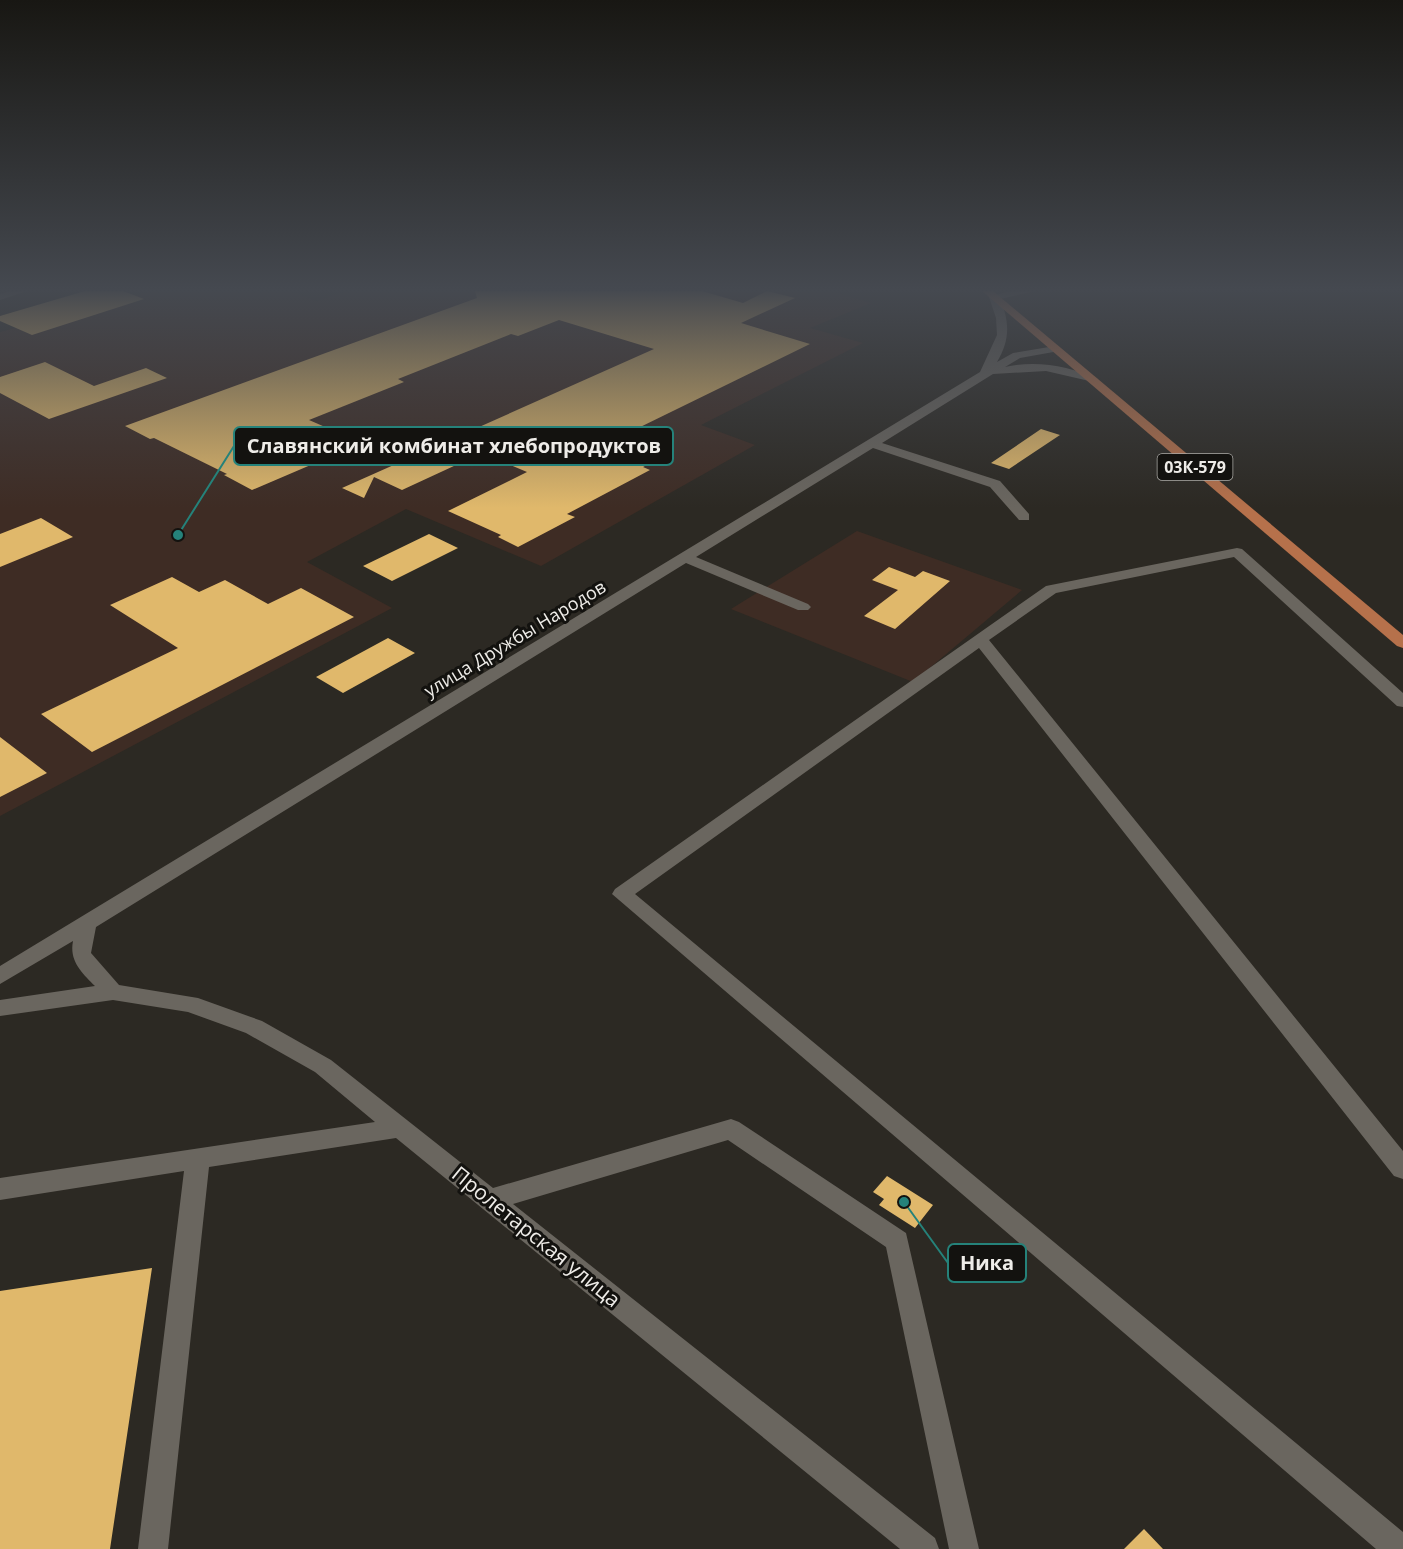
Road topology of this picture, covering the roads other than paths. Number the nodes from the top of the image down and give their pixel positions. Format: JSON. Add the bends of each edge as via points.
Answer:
{"nodes":[{"id":1,"x":989,"y":363,"type":"edge"},
{"id":2,"x":1003,"y":363,"type":"edge"},
{"id":3,"x":1072,"y":363,"type":"edge"},
{"id":4,"x":981,"y":377,"type":"junction"},
{"id":5,"x":1094,"y":381,"type":"junction"},
{"id":6,"x":873,"y":444,"type":"junction"},
{"id":7,"x":1024,"y":517,"type":"dead end"},
{"id":8,"x":686,"y":558,"type":"junction"},
{"id":9,"x":803,"y":607,"type":"dead end"},
{"id":10,"x":980,"y":639,"type":"junction"},
{"id":11,"x":1403,"y":643,"type":"edge"},
{"id":12,"x":1403,"y":702,"type":"edge"},
{"id":13,"x":87,"y":921,"type":"junction"},
{"id":14,"x":0,"y":976,"type":"edge"},
{"id":15,"x":113,"y":992,"type":"junction"},
{"id":16,"x":0,"y":1008,"type":"edge"},
{"id":17,"x":399,"y":1128,"type":"junction"},
{"id":18,"x":198,"y":1159,"type":"junction"},
{"id":19,"x":1403,"y":1168,"type":"edge"},
{"id":20,"x":0,"y":1189,"type":"edge"},
{"id":21,"x":490,"y":1200,"type":"junction"},
{"id":22,"x":153,"y":1549,"type":"edge"},
{"id":23,"x":924,"y":1549,"type":"edge"},
{"id":24,"x":964,"y":1549,"type":"edge"},
{"id":25,"x":1400,"y":1549,"type":"edge"}],
"edges":[{"from":1,"to":4,"type":"street"},
{"from":2,"to":4,"type":"street","name":"улица Дружбы Народов"},
{"from":3,"to":5,"type":"main road","number":"03К-579"},
{"from":4,"to":5,"type":"street","via":[[1030,367],[1066,371]]},
{"from":4,"to":6,"type":"street","name":"улица Дружбы Народов"},
{"from":5,"to":11,"type":"main road","number":"03К-579"},
{"from":6,"to":7,"type":"street","via":[[995,484]]},
{"from":6,"to":8,"type":"street","name":"улица Дружбы Народов"},
{"from":8,"to":9,"type":"street"},
{"from":8,"to":13,"type":"street","name":"улица Дружбы Народов"},
{"from":10,"to":12,"type":"street","via":[[1051,589],[1237,552]]},
{"from":10,"to":19,"type":"street"},
{"from":10,"to":25,"type":"street","via":[[622,894]]},
{"from":13,"to":14,"type":"street","name":"улица Дружбы Народов"},
{"from":13,"to":15,"type":"street","via":[[81,953]]},
{"from":15,"to":16,"type":"street","name":"Пролетарская улица"},
{"from":15,"to":17,"type":"street","name":"Пролетарская улица","via":[[190,1004],[254,1027],[323,1066]]},
{"from":17,"to":18,"type":"street"},
{"from":17,"to":21,"type":"street","name":"Пролетарская улица"},
{"from":18,"to":20,"type":"street"},
{"from":18,"to":22,"type":"street"},
{"from":21,"to":23,"type":"street","name":"Пролетарская улица"},
{"from":21,"to":24,"type":"street","via":[[731,1129],[897,1241]]}]}
